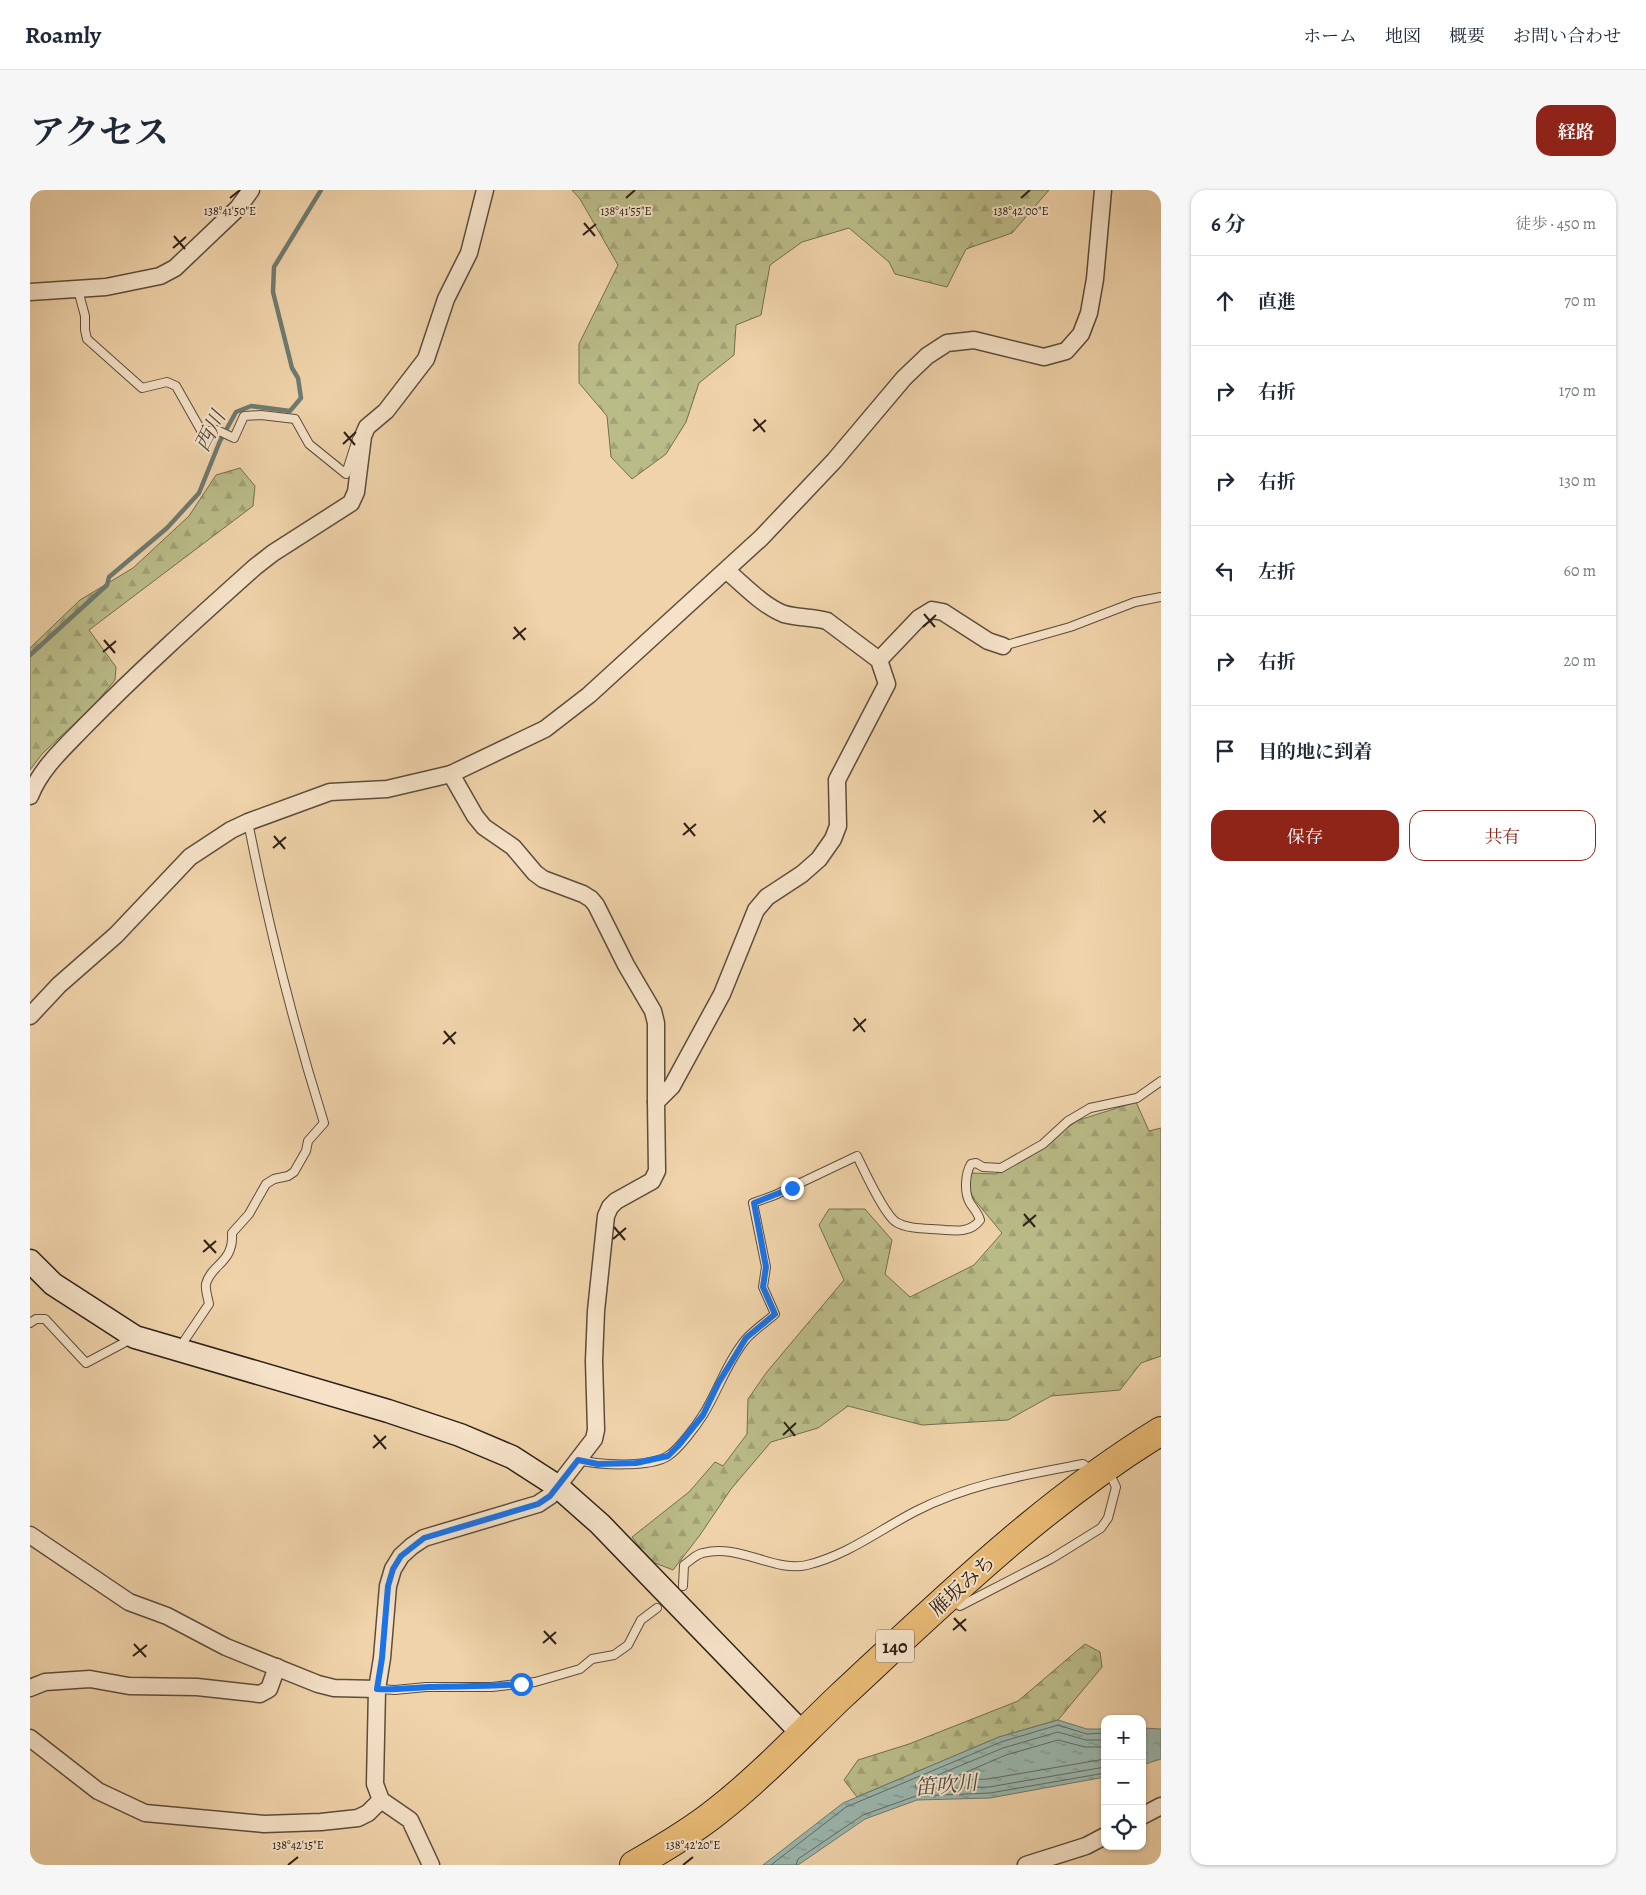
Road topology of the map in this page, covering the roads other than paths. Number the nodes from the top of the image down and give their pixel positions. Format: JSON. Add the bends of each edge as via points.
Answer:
{"nodes":[{"id":1,"x":251,"y":190,"type":"edge"},
{"id":2,"x":485,"y":190,"type":"edge"},
{"id":3,"x":1104,"y":190,"type":"edge"},
{"id":4,"x":78,"y":290,"type":"junction"},
{"id":5,"x":30,"y":292,"type":"edge"},
{"id":6,"x":363,"y":436,"type":"junction"},
{"id":7,"x":726,"y":571,"type":"junction"},
{"id":8,"x":1161,"y":596,"type":"edge"},
{"id":9,"x":1003,"y":646,"type":"joint"},
{"id":10,"x":879,"y":660,"type":"junction"},
{"id":11,"x":451,"y":774,"type":"junction"},
{"id":12,"x":30,"y":796,"type":"edge"},
{"id":13,"x":248,"y":822,"type":"junction"},
{"id":14,"x":30,"y":1016,"type":"edge"},
{"id":15,"x":1161,"y":1081,"type":"edge"},
{"id":16,"x":656,"y":1102,"type":"junction"},
{"id":17,"x":30,"y":1261,"type":"edge"},
{"id":18,"x":30,"y":1323,"type":"edge"},
{"id":19,"x":135,"y":1337,"type":"junction"},
{"id":20,"x":178,"y":1349,"type":"junction"},
{"id":21,"x":1161,"y":1431,"type":"edge"},
{"id":22,"x":578,"y":1460,"type":"junction"},
{"id":23,"x":1102,"y":1470,"type":"junction"},
{"id":24,"x":557,"y":1486,"type":"junction"},
{"id":25,"x":30,"y":1535,"type":"edge"},
{"id":26,"x":683,"y":1586,"type":"dead end"},
{"id":27,"x":947,"y":1597,"type":"junction"},
{"id":28,"x":657,"y":1608,"type":"dead end"},
{"id":29,"x":277,"y":1667,"type":"junction"},
{"id":30,"x":30,"y":1688,"type":"edge"},
{"id":31,"x":377,"y":1689,"type":"junction"},
{"id":32,"x":802,"y":1733,"type":"junction"},
{"id":33,"x":30,"y":1738,"type":"edge"},
{"id":34,"x":381,"y":1800,"type":"junction"},
{"id":35,"x":1161,"y":1806,"type":"edge"},
{"id":36,"x":1146,"y":1814,"type":"edge"},
{"id":37,"x":1101,"y":1838,"type":"edge"},
{"id":38,"x":431,"y":1865,"type":"edge"},
{"id":39,"x":634,"y":1865,"type":"edge"},
{"id":40,"x":1026,"y":1865,"type":"edge"}],
"edges":[{"from":1,"to":4,"type":"street","via":[[238,208],[175,268],[160,276]]},
{"from":2,"to":6,"type":"street","via":[[469,252],[446,299],[426,359],[386,411],[366,427]]},
{"from":3,"to":7,"type":"street","via":[[1089,313],[1080,334],[1066,351],[1044,356],[974,340],[947,343],[927,356],[904,378],[834,460]]},
{"from":4,"to":5,"type":"street"},
{"from":4,"to":6,"type":"lane","via":[[87,339],[142,388],[167,382],[176,386],[202,432],[217,430],[234,438],[244,416],[295,419],[309,444],[346,474],[355,440]]},
{"from":6,"to":12,"type":"street","via":[[356,492],[351,502],[273,553],[234,585],[119,691],[51,762]]},
{"from":7,"to":10,"type":"street","via":[[774,610],[827,621]]},
{"from":7,"to":11,"type":"street","via":[[589,695],[545,729]]},
{"from":8,"to":9,"type":"lane","via":[[1135,602],[1070,628]]},
{"from":9,"to":10,"type":"street","via":[[988,641],[944,612],[932,610]]},
{"from":10,"to":16,"type":"street","via":[[887,684],[837,780],[838,826],[833,840],[819,859],[767,897],[756,910],[722,994],[672,1086]]},
{"from":11,"to":13,"type":"street","via":[[387,789],[330,792]]},
{"from":11,"to":16,"type":"street","via":[[484,827],[513,847],[543,879],[583,894],[596,905],[653,1010],[656,1023]]},
{"from":13,"to":14,"type":"street","via":[[190,857],[116,935],[59,985]]},
{"from":13,"to":20,"type":"lane","via":[[285,988],[324,1123],[308,1141],[294,1172],[266,1184],[249,1214],[232,1233],[230,1250],[205,1286],[209,1304]]},
{"from":15,"to":22,"type":"lane","via":[[1137,1098],[1090,1108],[1068,1121],[1044,1144],[1001,1168],[971,1164],[966,1195],[980,1220],[961,1231],[906,1226],[895,1221],[857,1156],[754,1203],[766,1267],[763,1287],[775,1314],[746,1338],[703,1415],[668,1456],[636,1463],[598,1464]]},
{"from":16,"to":22,"type":"street","via":[[657,1171],[652,1181],[616,1200],[606,1216],[595,1321],[596,1430],[594,1439]]},
{"from":17,"to":19,"type":"street","via":[[53,1284]]},
{"from":18,"to":19,"type":"lane","via":[[45,1319],[86,1363]]},
{"from":19,"to":20,"type":"street"},
{"from":20,"to":24,"type":"street","via":[[460,1435],[512,1457]]},
{"from":21,"to":23,"type":"highway","name":"雁坂みち","number":"140"},
{"from":22,"to":24,"type":"street"},
{"from":23,"to":26,"type":"lane","via":[[1083,1464],[972,1488],[916,1511],[846,1552],[806,1565],[791,1567],[747,1554],[701,1553],[684,1565]]},
{"from":23,"to":27,"type":"highway","name":"雁坂みち","number":"140","via":[[1030,1525]]},
{"from":23,"to":27,"type":"lane","via":[[1116,1487],[1108,1518],[1101,1528],[1051,1559],[960,1606]]},
{"from":24,"to":31,"type":"street","via":[[538,1504],[424,1538],[401,1556],[388,1586]]},
{"from":24,"to":32,"type":"street","via":[[600,1524]]},
{"from":25,"to":29,"type":"street","via":[[129,1602]]},
{"from":27,"to":32,"type":"highway","name":"雁坂みち","number":"140"},
{"from":28,"to":31,"type":"lane","via":[[641,1620],[628,1646],[614,1655],[592,1660],[580,1669],[535,1682],[492,1687]]},
{"from":29,"to":30,"type":"street","via":[[269,1689],[260,1694],[197,1687],[129,1686],[90,1680],[45,1682]]},
{"from":29,"to":31,"type":"street","via":[[334,1688]]},
{"from":31,"to":34,"type":"street","via":[[374,1784]]},
{"from":32,"to":39,"type":"highway","name":"雁坂みち","number":"140","via":[[717,1812]]},
{"from":33,"to":34,"type":"street","via":[[98,1792],[145,1813],[264,1824],[321,1822],[358,1818]]},
{"from":34,"to":38,"type":"street","via":[[410,1820]]},
{"from":35,"to":36,"type":"street"},
{"from":37,"to":40,"type":"street"}]}
